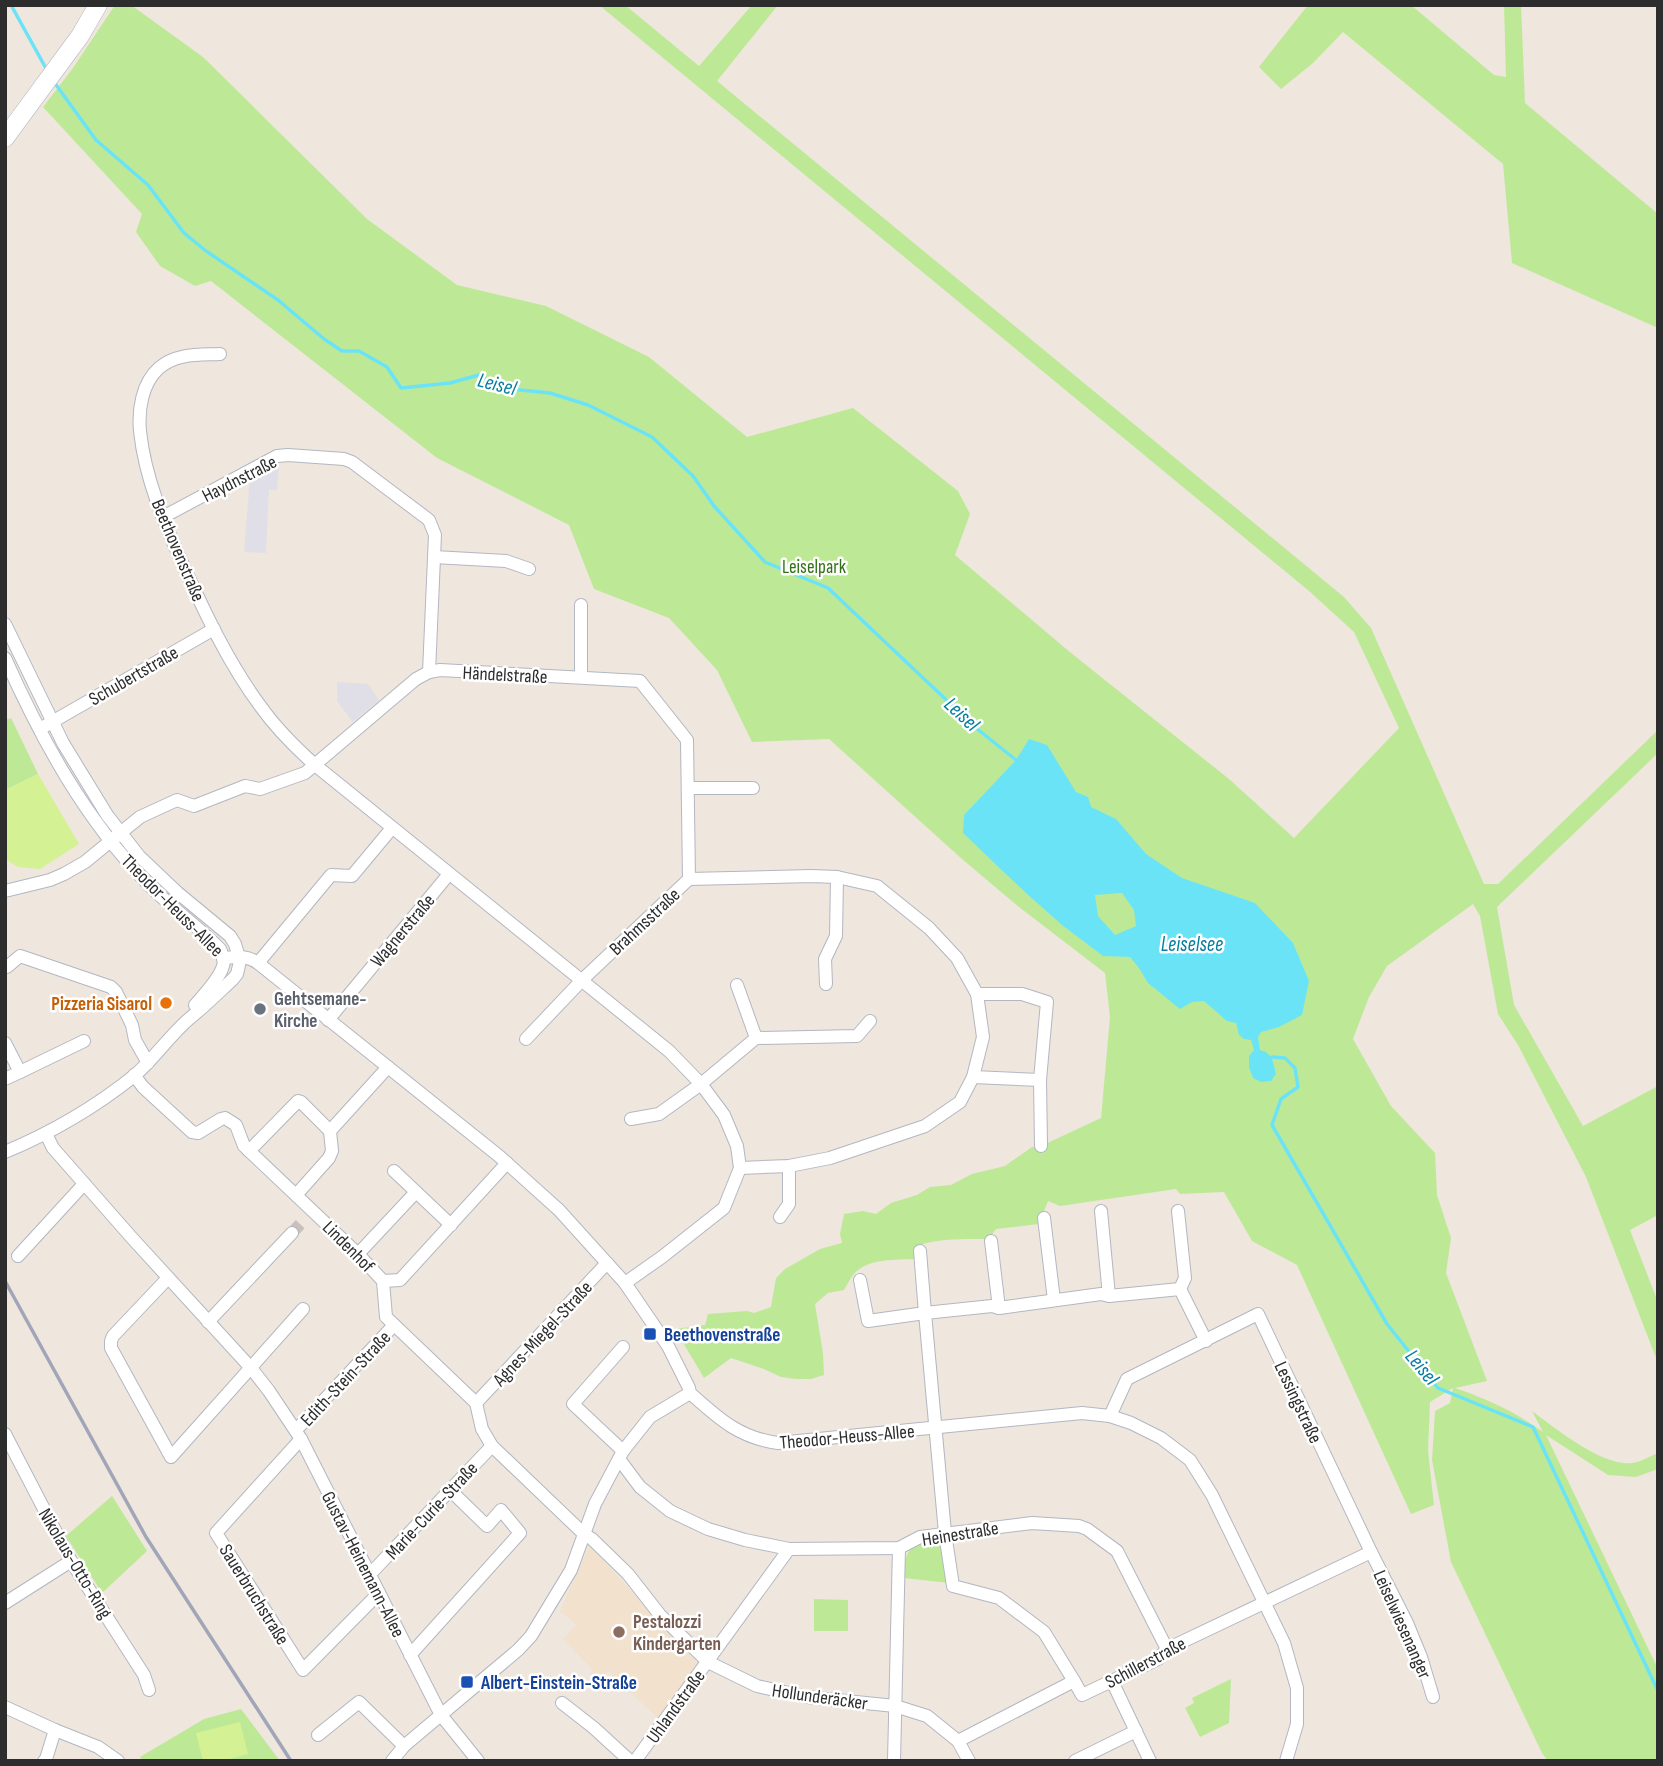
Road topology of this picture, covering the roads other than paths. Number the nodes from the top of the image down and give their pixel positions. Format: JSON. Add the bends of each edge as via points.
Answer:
{"nodes":[{"id":1,"x":98,"y":5,"type":"edge"},
{"id":2,"x":5,"y":138,"type":"edge"},
{"id":3,"x":220,"y":354,"type":"dead end"},
{"id":4,"x":163,"y":517,"type":"junction"},
{"id":5,"x":434,"y":557,"type":"junction"},
{"id":6,"x":529,"y":569,"type":"dead end"},
{"id":7,"x":581,"y":605,"type":"dead end"},
{"id":8,"x":5,"y":624,"type":"edge"},
{"id":9,"x":214,"y":629,"type":"junction"},
{"id":10,"x":5,"y":658,"type":"edge"},
{"id":11,"x":429,"y":672,"type":"junction"},
{"id":12,"x":581,"y":677,"type":"junction"},
{"id":13,"x":53,"y":722,"type":"junction"},
{"id":14,"x":39,"y":729,"type":"junction"},
{"id":15,"x":315,"y":765,"type":"junction"},
{"id":16,"x":688,"y":788,"type":"junction"},
{"id":17,"x":753,"y":788,"type":"dead end"},
{"id":18,"x":392,"y":828,"type":"junction"},
{"id":19,"x":115,"y":837,"type":"junction"},
{"id":20,"x":449,"y":874,"type":"junction"},
{"id":21,"x":837,"y":877,"type":"junction"},
{"id":22,"x":689,"y":879,"type":"junction"},
{"id":23,"x":5,"y":891,"type":"edge"},
{"id":24,"x":240,"y":957,"type":"junction"},
{"id":25,"x":223,"y":958,"type":"junction"},
{"id":26,"x":258,"y":963,"type":"junction"},
{"id":27,"x":6,"y":968,"type":"edge"},
{"id":28,"x":583,"y":979,"type":"junction"},
{"id":29,"x":825,"y":984,"type":"dead end"},
{"id":30,"x":737,"y":985,"type":"dead end"},
{"id":31,"x":977,"y":994,"type":"junction"},
{"id":32,"x":190,"y":1018,"type":"junction"},
{"id":33,"x":328,"y":1020,"type":"junction"},
{"id":34,"x":870,"y":1021,"type":"dead end"},
{"id":35,"x":756,"y":1038,"type":"junction"},
{"id":36,"x":526,"y":1039,"type":"dead end"},
{"id":37,"x":84,"y":1041,"type":"dead end"},
{"id":38,"x":5,"y":1043,"type":"edge"},
{"id":39,"x":148,"y":1063,"type":"junction"},
{"id":40,"x":388,"y":1068,"type":"junction"},
{"id":41,"x":20,"y":1072,"type":"junction"},
{"id":42,"x":134,"y":1075,"type":"junction"},
{"id":43,"x":973,"y":1077,"type":"junction"},
{"id":44,"x":5,"y":1079,"type":"edge"},
{"id":45,"x":1040,"y":1080,"type":"junction"},
{"id":46,"x":701,"y":1084,"type":"junction"},
{"id":47,"x":631,"y":1119,"type":"dead end"},
{"id":48,"x":330,"y":1131,"type":"junction"},
{"id":49,"x":46,"y":1134,"type":"junction"},
{"id":50,"x":1041,"y":1146,"type":"dead end"},
{"id":51,"x":5,"y":1152,"type":"edge"},
{"id":52,"x":249,"y":1152,"type":"junction"},
{"id":53,"x":508,"y":1163,"type":"junction"},
{"id":54,"x":789,"y":1166,"type":"junction"},
{"id":55,"x":740,"y":1168,"type":"junction"},
{"id":56,"x":394,"y":1171,"type":"dead end"},
{"id":57,"x":84,"y":1184,"type":"junction"},
{"id":58,"x":416,"y":1192,"type":"junction"},
{"id":59,"x":296,"y":1195,"type":"junction"},
{"id":60,"x":1101,"y":1211,"type":"dead end"},
{"id":61,"x":1178,"y":1211,"type":"dead end"},
{"id":62,"x":780,"y":1217,"type":"dead end"},
{"id":63,"x":1044,"y":1218,"type":"dead end"},
{"id":64,"x":451,"y":1225,"type":"junction"},
{"id":65,"x":292,"y":1233,"type":"tunnel mouth"},
{"id":66,"x":991,"y":1241,"type":"dead end"},
{"id":67,"x":920,"y":1251,"type":"dead end"},
{"id":68,"x":358,"y":1254,"type":"junction"},
{"id":69,"x":18,"y":1256,"type":"dead end"},
{"id":70,"x":607,"y":1263,"type":"junction"},
{"id":71,"x":168,"y":1278,"type":"junction"},
{"id":72,"x":860,"y":1280,"type":"dead end"},
{"id":73,"x":383,"y":1281,"type":"junction"},
{"id":74,"x":625,"y":1283,"type":"junction"},
{"id":75,"x":1180,"y":1289,"type":"junction"},
{"id":76,"x":1109,"y":1297,"type":"junction"},
{"id":77,"x":1054,"y":1300,"type":"junction"},
{"id":78,"x":999,"y":1308,"type":"junction"},
{"id":79,"x":303,"y":1309,"type":"dead end"},
{"id":80,"x":925,"y":1313,"type":"junction"},
{"id":81,"x":208,"y":1322,"type":"junction"},
{"id":82,"x":394,"y":1325,"type":"junction"},
{"id":83,"x":1206,"y":1341,"type":"junction"},
{"id":84,"x":623,"y":1347,"type":"dead end"},
{"id":85,"x":251,"y":1368,"type":"junction"},
{"id":86,"x":690,"y":1393,"type":"junction"},
{"id":87,"x":476,"y":1403,"type":"junction"},
{"id":88,"x":1110,"y":1416,"type":"junction"},
{"id":89,"x":936,"y":1429,"type":"junction"},
{"id":90,"x":5,"y":1434,"type":"edge"},
{"id":91,"x":298,"y":1435,"type":"junction"},
{"id":92,"x":492,"y":1446,"type":"junction"},
{"id":93,"x":621,"y":1455,"type":"junction"},
{"id":94,"x":450,"y":1490,"type":"junction"},
{"id":95,"x":945,"y":1533,"type":"junction"},
{"id":96,"x":584,"y":1534,"type":"junction"},
{"id":97,"x":899,"y":1548,"type":"junction"},
{"id":98,"x":789,"y":1549,"type":"junction"},
{"id":99,"x":1371,"y":1552,"type":"junction"},
{"id":100,"x":71,"y":1561,"type":"junction"},
{"id":101,"x":369,"y":1573,"type":"junction"},
{"id":102,"x":379,"y":1593,"type":"junction"},
{"id":103,"x":1264,"y":1601,"type":"junction"},
{"id":104,"x":5,"y":1603,"type":"edge"},
{"id":105,"x":1167,"y":1649,"type":"junction"},
{"id":106,"x":410,"y":1655,"type":"junction"},
{"id":107,"x":708,"y":1662,"type":"junction"},
{"id":108,"x":1074,"y":1681,"type":"junction"},
{"id":109,"x":1112,"y":1681,"type":"junction"},
{"id":110,"x":149,"y":1690,"type":"dead end"},
{"id":111,"x":1433,"y":1697,"type":"dead end"},
{"id":112,"x":562,"y":1703,"type":"dead end"},
{"id":113,"x":895,"y":1706,"type":"junction"},
{"id":114,"x":5,"y":1707,"type":"edge"},
{"id":115,"x":441,"y":1715,"type":"junction"},
{"id":116,"x":55,"y":1730,"type":"junction"},
{"id":117,"x":1136,"y":1731,"type":"junction"},
{"id":118,"x":318,"y":1735,"type":"dead end"},
{"id":119,"x":958,"y":1741,"type":"junction"},
{"id":120,"x":404,"y":1746,"type":"junction"},
{"id":121,"x":1287,"y":1760,"type":"edge"},
{"id":122,"x":44,"y":1761,"type":"edge"},
{"id":123,"x":118,"y":1761,"type":"edge"},
{"id":124,"x":392,"y":1761,"type":"edge"},
{"id":125,"x":478,"y":1761,"type":"edge"},
{"id":126,"x":633,"y":1761,"type":"edge"},
{"id":127,"x":894,"y":1761,"type":"edge"},
{"id":128,"x":969,"y":1761,"type":"edge"},
{"id":129,"x":1075,"y":1761,"type":"edge"},
{"id":130,"x":1150,"y":1761,"type":"edge"}],
"edges":[{"from":1,"to":2,"type":"street"},
{"from":3,"to":4,"type":"street","name":"Beethovenstraße","via":[[181,356],[167,362],[150,378],[143,394],[142,445]]},
{"from":4,"to":5,"type":"street","name":"Haydnstraße","via":[[277,456],[344,459],[429,520],[435,535]]},
{"from":4,"to":9,"type":"street","name":"Beethovenstraße"},
{"from":5,"to":6,"type":"street","via":[[506,561]]},
{"from":5,"to":11,"type":"street","name":"Haydnstraße"},
{"from":7,"to":12,"type":"street"},
{"from":8,"to":13,"type":"street","name":"Theodor-Heuss-Allee"},
{"from":9,"to":13,"type":"street","name":"Schubertstraße"},
{"from":9,"to":15,"type":"street","name":"Beethovenstraße","via":[[261,707]]},
{"from":10,"to":14,"type":"street","name":"Theodor-Heuss-Allee"},
{"from":11,"to":12,"type":"street","name":"Händelstraße"},
{"from":11,"to":15,"type":"street"},
{"from":12,"to":16,"type":"street","name":"Händelstraße","via":[[640,681],[687,740]]},
{"from":13,"to":14,"type":"street"},
{"from":13,"to":19,"type":"street","name":"Theodor-Heuss-Allee"},
{"from":14,"to":19,"type":"street","name":"Theodor-Heuss-Allee","via":[[73,790]]},
{"from":15,"to":18,"type":"street","name":"Beethovenstraße"},
{"from":15,"to":19,"type":"street","via":[[260,789],[245,786],[194,806],[177,800],[140,817]]},
{"from":16,"to":17,"type":"street"},
{"from":16,"to":22,"type":"street","name":"Händelstraße"},
{"from":18,"to":20,"type":"street","name":"Beethovenstraße"},
{"from":18,"to":26,"type":"street","via":[[352,876],[331,875]]},
{"from":19,"to":23,"type":"street","via":[[64,874]]},
{"from":19,"to":24,"type":"street","name":"Theodor-Heuss-Allee","via":[[230,936]]},
{"from":19,"to":25,"type":"street","name":"Theodor-Heuss-Allee","via":[[150,887],[217,945]]},
{"from":20,"to":28,"type":"street","name":"Beethovenstraße"},
{"from":20,"to":33,"type":"street","name":"Wagnerstraße"},
{"from":21,"to":22,"type":"street","name":"Brahmsstraße"},
{"from":21,"to":29,"type":"street","via":[[836,936],[825,959]]},
{"from":21,"to":31,"type":"street","name":"Brahmsstraße","via":[[877,886],[929,928],[957,958]]},
{"from":22,"to":28,"type":"street","name":"Brahmsstraße"},
{"from":24,"to":25,"type":"street","name":"Theodor-Heuss-Allee"},
{"from":24,"to":26,"type":"street","name":"Theodor-Heuss-Allee"},
{"from":24,"to":32,"type":"street","via":[[233,979]]},
{"from":25,"to":32,"type":"street","via":[[222,970]]},
{"from":26,"to":33,"type":"street","name":"Theodor-Heuss-Allee"},
{"from":27,"to":39,"type":"street","via":[[20,956],[111,987]]},
{"from":28,"to":36,"type":"street","name":"Brahmsstraße"},
{"from":28,"to":46,"type":"street","name":"Beethovenstraße"},
{"from":30,"to":35,"type":"street"},
{"from":31,"to":43,"type":"street","name":"Brahmsstraße","via":[[983,1037]]},
{"from":31,"to":45,"type":"street","via":[[1023,994],[1047,1002]]},
{"from":32,"to":39,"type":"street"},
{"from":33,"to":40,"type":"street","name":"Theodor-Heuss-Allee"},
{"from":34,"to":35,"type":"street","via":[[857,1036]]},
{"from":35,"to":46,"type":"street"},
{"from":37,"to":41,"type":"street"},
{"from":38,"to":41,"type":"street"},
{"from":39,"to":42,"type":"street"},
{"from":40,"to":48,"type":"street"},
{"from":40,"to":53,"type":"street","name":"Theodor-Heuss-Allee"},
{"from":41,"to":44,"type":"street"},
{"from":42,"to":49,"type":"street"},
{"from":42,"to":52,"type":"street","name":"Lindenhof","via":[[195,1133],[221,1119],[232,1122]]},
{"from":43,"to":45,"type":"street"},
{"from":43,"to":54,"type":"street","name":"Brahmsstraße","via":[[960,1102],[925,1126],[830,1158]]},
{"from":45,"to":50,"type":"street"},
{"from":46,"to":47,"type":"street","via":[[659,1114]]},
{"from":46,"to":55,"type":"street","name":"Beethovenstraße","via":[[724,1115]]},
{"from":48,"to":52,"type":"street","via":[[298,1101]]},
{"from":48,"to":59,"type":"street","via":[[329,1158]]},
{"from":49,"to":51,"type":"street"},
{"from":49,"to":57,"type":"street","name":"Gustav-Heinemann-Allee"},
{"from":52,"to":59,"type":"street","name":"Lindenhof"},
{"from":53,"to":64,"type":"street"},
{"from":53,"to":70,"type":"street","name":"Theodor-Heuss-Allee"},
{"from":54,"to":55,"type":"street","name":"Brahmsstraße"},
{"from":54,"to":62,"type":"street","via":[[789,1204]]},
{"from":55,"to":74,"type":"street","via":[[724,1208]]},
{"from":56,"to":58,"type":"street"},
{"from":57,"to":69,"type":"street"},
{"from":57,"to":71,"type":"street","name":"Gustav-Heinemann-Allee"},
{"from":58,"to":64,"type":"street"},
{"from":58,"to":68,"type":"street"},
{"from":59,"to":68,"type":"street","name":"Lindenhof","via":[[309,1215]]},
{"from":60,"to":76,"type":"street"},
{"from":61,"to":75,"type":"street","via":[[1185,1278]]},
{"from":63,"to":77,"type":"street"},
{"from":64,"to":73,"type":"street","via":[[400,1280]]},
{"from":65,"to":81,"type":"street"},
{"from":66,"to":78,"type":"street"},
{"from":67,"to":80,"type":"street"},
{"from":68,"to":73,"type":"street","name":"Lindenhof"},
{"from":70,"to":74,"type":"street","name":"Theodor-Heuss-Allee"},
{"from":70,"to":87,"type":"street","name":"Agnes-Miegel-Straße"},
{"from":71,"to":81,"type":"street","name":"Gustav-Heinemann-Allee"},
{"from":71,"to":85,"type":"street","via":[[113,1336],[111,1348],[171,1457]]},
{"from":72,"to":80,"type":"street","via":[[868,1321]]},
{"from":73,"to":82,"type":"street","name":"Lindenhof","via":[[386,1317]]},
{"from":74,"to":86,"type":"street","name":"Theodor-Heuss-Allee","via":[[668,1346]]},
{"from":75,"to":76,"type":"street"},
{"from":75,"to":83,"type":"street"},
{"from":76,"to":77,"type":"street","via":[[1101,1293]]},
{"from":77,"to":78,"type":"street"},
{"from":78,"to":80,"type":"street"},
{"from":79,"to":85,"type":"street"},
{"from":80,"to":89,"type":"street"},
{"from":81,"to":85,"type":"street","name":"Gustav-Heinemann-Allee"},
{"from":82,"to":87,"type":"street","name":"Lindenhof"},
{"from":82,"to":91,"type":"street","name":"Edith-Stein-Straße"},
{"from":83,"to":88,"type":"street","name":"Lessingstraße","via":[[1127,1379]]},
{"from":83,"to":99,"type":"street","name":"Lessingstraße","via":[[1258,1314]]},
{"from":84,"to":93,"type":"street","via":[[573,1404]]},
{"from":85,"to":91,"type":"street","name":"Gustav-Heinemann-Allee"},
{"from":86,"to":89,"type":"street","name":"Theodor-Heuss-Allee","via":[[730,1427],[759,1441]]},
{"from":86,"to":93,"type":"street","via":[[650,1417]]},
{"from":87,"to":92,"type":"street","name":"Lindenhof"},
{"from":88,"to":89,"type":"street","name":"Theodor-Heuss-Allee","via":[[1082,1413]]},
{"from":88,"to":103,"type":"street","name":"Theodor-Heuss-Allee","via":[[1161,1438],[1190,1460],[1212,1494]]},
{"from":89,"to":95,"type":"street"},
{"from":90,"to":100,"type":"street","name":"Nikolaus-Otto-Ring"},
{"from":91,"to":101,"type":"street","name":"Gustav-Heinemann-Allee"},
{"from":91,"to":102,"type":"street","name":"Sauerbruchstraße","via":[[216,1533],[303,1670]]},
{"from":92,"to":94,"type":"street","name":"Marie-Curie-Straße"},
{"from":92,"to":96,"type":"street","name":"Lindenhof"},
{"from":93,"to":96,"type":"street"},
{"from":93,"to":98,"type":"street","via":[[640,1487],[670,1511],[708,1529]]},
{"from":94,"to":101,"type":"street","name":"Marie-Curie-Straße"},
{"from":94,"to":106,"type":"street","via":[[486,1526],[501,1510],[520,1533]]},
{"from":95,"to":97,"type":"street","name":"Heinestraße","via":[[920,1537]]},
{"from":95,"to":105,"type":"street","name":"Heinestraße","via":[[1031,1522],[1087,1529],[1117,1552]]},
{"from":95,"to":108,"type":"street","via":[[953,1586],[999,1598],[1044,1632]]},
{"from":96,"to":107,"type":"street","name":"Hollunderäcker","via":[[628,1574],[660,1615]]},
{"from":96,"to":115,"type":"street","via":[[571,1570],[531,1636]]},
{"from":97,"to":98,"type":"street"},
{"from":97,"to":113,"type":"street","name":"Heinestraße"},
{"from":98,"to":107,"type":"street","name":"Uhlandstraße"},
{"from":99,"to":103,"type":"street"},
{"from":99,"to":111,"type":"street","name":"Leiselwiesenanger","via":[[1407,1623]]},
{"from":100,"to":104,"type":"street"},
{"from":100,"to":110,"type":"street","name":"Nikolaus-Otto-Ring"},
{"from":101,"to":102,"type":"street","name":"Gustav-Heinemann-Allee"},
{"from":102,"to":106,"type":"street","name":"Gustav-Heinemann-Allee"},
{"from":103,"to":105,"type":"street","name":"Schillerstraße"},
{"from":103,"to":121,"type":"street","name":"Theodor-Heuss-Allee","via":[[1284,1643],[1297,1688],[1297,1724]]},
{"from":105,"to":109,"type":"street","name":"Schillerstraße","via":[[1158,1659]]},
{"from":106,"to":115,"type":"street","name":"Gustav-Heinemann-Allee"},
{"from":107,"to":113,"type":"street","name":"Hollunderäcker","via":[[757,1686],[807,1697]]},
{"from":107,"to":126,"type":"street","name":"Uhlandstraße"},
{"from":108,"to":109,"type":"street","name":"Schillerstraße","via":[[1082,1695]]},
{"from":108,"to":119,"type":"street","name":"Schillerstraße"},
{"from":109,"to":117,"type":"street"},
{"from":112,"to":126,"type":"street","name":"Uhlandstraße"},
{"from":113,"to":119,"type":"street","name":"Hollunderäcker","via":[[927,1716]]},
{"from":113,"to":127,"type":"street","name":"Heinestraße"},
{"from":114,"to":116,"type":"street"},
{"from":115,"to":120,"type":"street"},
{"from":115,"to":125,"type":"street","name":"Gustav-Heinemann-Allee"},
{"from":116,"to":122,"type":"street"},
{"from":116,"to":123,"type":"street","via":[[98,1747]]},
{"from":117,"to":129,"type":"street"},
{"from":117,"to":130,"type":"street"},
{"from":118,"to":120,"type":"street","via":[[359,1702]]},
{"from":119,"to":128,"type":"street","name":"Hollunderäcker"},
{"from":120,"to":124,"type":"street"}]}
